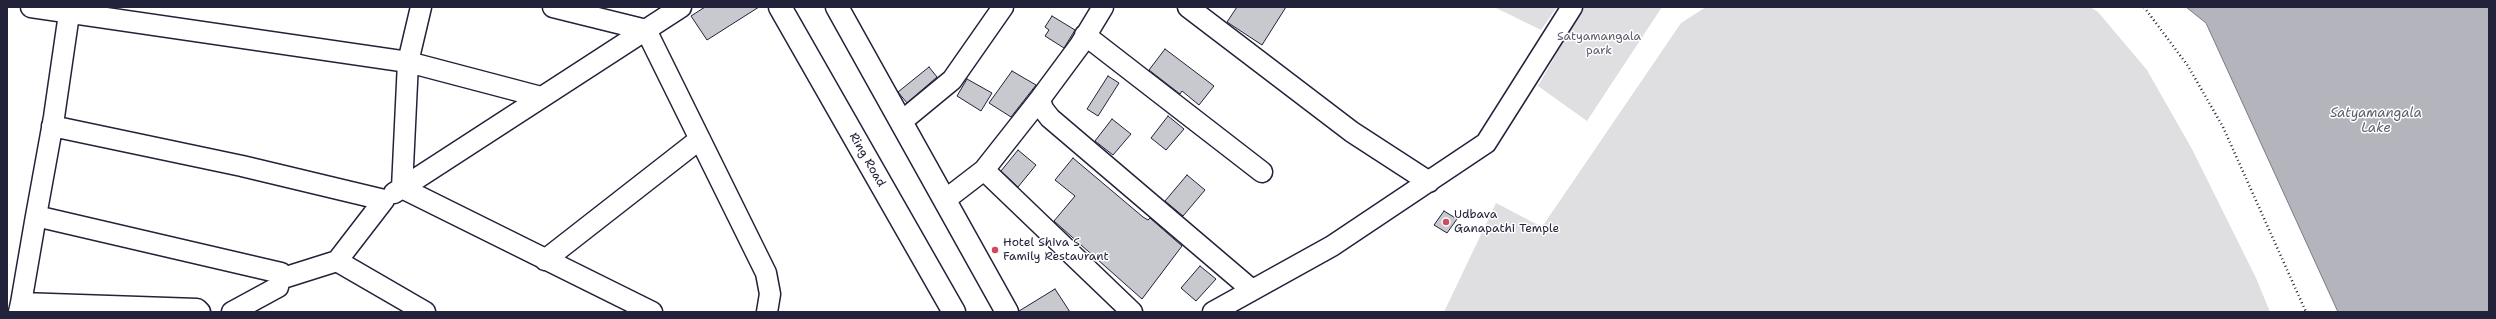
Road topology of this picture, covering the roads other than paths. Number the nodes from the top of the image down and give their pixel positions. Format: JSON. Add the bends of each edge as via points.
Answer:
{"nodes":[{"id":1,"x":31,"y":7,"type":"edge"},
{"id":2,"x":421,"y":7,"type":"edge"},
{"id":3,"x":553,"y":7,"type":"edge"},
{"id":4,"x":681,"y":7,"type":"edge"},
{"id":5,"x":780,"y":7,"type":"edge"},
{"id":6,"x":837,"y":7,"type":"edge"},
{"id":7,"x":1003,"y":7,"type":"edge"},
{"id":8,"x":1103,"y":7,"type":"edge"},
{"id":9,"x":1188,"y":7,"type":"edge"},
{"id":10,"x":1572,"y":7,"type":"edge"},
{"id":11,"x":69,"y":10,"type":"edge"},
{"id":12,"x":646,"y":30,"type":"junction"},
{"id":13,"x":1085,"y":35,"type":"junction"},
{"id":14,"x":408,"y":62,"type":"junction"},
{"id":15,"x":542,"y":97,"type":"junction"},
{"id":16,"x":1040,"y":99,"type":"junction"},
{"id":17,"x":901,"y":122,"type":"junction"},
{"id":18,"x":52,"y":126,"type":"junction"},
{"id":19,"x":700,"y":139,"type":"junction"},
{"id":20,"x":984,"y":170,"type":"junction"},
{"id":21,"x":1262,"y":172,"type":"dead end"},
{"id":22,"x":1429,"y":182,"type":"junction"},
{"id":23,"x":402,"y":188,"type":"junction"},
{"id":24,"x":384,"y":200,"type":"junction"},
{"id":25,"x":945,"y":200,"type":"junction"},
{"id":26,"x":36,"y":216,"type":"junction"},
{"id":27,"x":545,"y":260,"type":"junction"},
{"id":28,"x":337,"y":261,"type":"junction"},
{"id":29,"x":280,"y":279,"type":"junction"},
{"id":30,"x":1252,"y":290,"type":"junction"},
{"id":31,"x":20,"y":307,"type":"edge"},
{"id":32,"x":200,"y":312,"type":"edge"},
{"id":33,"x":232,"y":312,"type":"edge"},
{"id":34,"x":425,"y":312,"type":"edge"},
{"id":35,"x":652,"y":312,"type":"edge"},
{"id":36,"x":767,"y":312,"type":"edge"},
{"id":37,"x":954,"y":312,"type":"edge"},
{"id":38,"x":1007,"y":312,"type":"edge"},
{"id":39,"x":1132,"y":312,"type":"edge"},
{"id":40,"x":1213,"y":312,"type":"edge"}],
"edges":[{"from":1,"to":11,"type":"street"},
{"from":2,"to":14,"type":"street"},
{"from":3,"to":12,"type":"street"},
{"from":4,"to":12,"type":"street"},
{"from":5,"to":37,"type":"main road","name":"Ring Road"},
{"from":6,"to":17,"type":"main road"},
{"from":7,"to":17,"type":"street","via":[[952,80]]},
{"from":8,"to":13,"type":"street"},
{"from":9,"to":22,"type":"street","via":[[1352,132]]},
{"from":10,"to":22,"type":"street","via":[[1486,143]]},
{"from":11,"to":14,"type":"street"},
{"from":11,"to":18,"type":"street"},
{"from":12,"to":15,"type":"street"},
{"from":12,"to":19,"type":"street"},
{"from":13,"to":16,"type":"street"},
{"from":13,"to":21,"type":"street"},
{"from":14,"to":15,"type":"street"},
{"from":14,"to":23,"type":"street"},
{"from":15,"to":23,"type":"street"},
{"from":16,"to":20,"type":"street"},
{"from":16,"to":30,"type":"street","via":[[1043,109],[1050,118]]},
{"from":17,"to":25,"type":"main road"},
{"from":18,"to":24,"type":"street","via":[[242,166]]},
{"from":18,"to":26,"type":"street"},
{"from":19,"to":27,"type":"street"},
{"from":19,"to":36,"type":"street","via":[[766,273],[770,294]]},
{"from":20,"to":25,"type":"street"},
{"from":20,"to":39,"type":"street"},
{"from":22,"to":30,"type":"street","via":[[1332,246]]},
{"from":23,"to":24,"type":"street"},
{"from":23,"to":27,"type":"street"},
{"from":24,"to":28,"type":"street"},
{"from":25,"to":38,"type":"main road"},
{"from":26,"to":29,"type":"street","via":[[281,273]]},
{"from":26,"to":31,"type":"street"},
{"from":27,"to":35,"type":"street"},
{"from":28,"to":29,"type":"street"},
{"from":28,"to":34,"type":"street"},
{"from":29,"to":33,"type":"street","via":[[278,287]]},
{"from":30,"to":40,"type":"street"},
{"from":31,"to":32,"type":"street","via":[[197,308]]}]}
